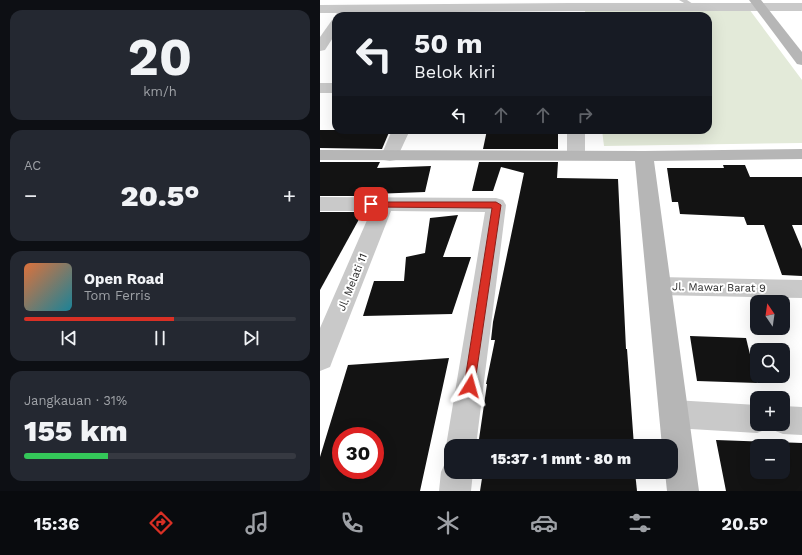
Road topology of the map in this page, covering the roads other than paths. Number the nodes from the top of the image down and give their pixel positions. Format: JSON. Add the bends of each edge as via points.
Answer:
{"nodes":[{"id":1,"x":682,"y":0,"type":"edge"},
{"id":2,"x":757,"y":3,"type":"edge"},
{"id":3,"x":693,"y":6,"type":"junction"},
{"id":4,"x":802,"y":7,"type":"edge"},
{"id":5,"x":572,"y":8,"type":"edge"},
{"id":6,"x":320,"y":9,"type":"edge"},
{"id":7,"x":343,"y":12,"type":"edge"},
{"id":8,"x":378,"y":12,"type":"edge"},
{"id":9,"x":446,"y":12,"type":"edge"},
{"id":10,"x":332,"y":29,"type":"edge"},
{"id":11,"x":320,"y":46,"type":"edge"},
{"id":12,"x":332,"y":46,"type":"edge"},
{"id":13,"x":802,"y":61,"type":"edge"},
{"id":14,"x":320,"y":88,"type":"edge"},
{"id":15,"x":332,"y":88,"type":"edge"},
{"id":16,"x":400,"y":134,"type":"edge"},
{"id":17,"x":576,"y":134,"type":"edge"},
{"id":18,"x":802,"y":154,"type":"edge"},
{"id":19,"x":576,"y":155,"type":"junction"},
{"id":20,"x":320,"y":156,"type":"edge"},
{"id":21,"x":390,"y":156,"type":"junction"},
{"id":22,"x":644,"y":156,"type":"junction"},
{"id":23,"x":320,"y":204,"type":"edge"},
{"id":24,"x":384,"y":204,"type":"junction"},
{"id":25,"x":659,"y":286,"type":"junction"},
{"id":26,"x":802,"y":289,"type":"edge"},
{"id":27,"x":320,"y":359,"type":"edge"},
{"id":28,"x":674,"y":414,"type":"junction"},
{"id":29,"x":750,"y":419,"type":"edge"},
{"id":30,"x":790,"y":420,"type":"edge"},
{"id":31,"x":802,"y":421,"type":"edge"},
{"id":32,"x":462,"y":439,"type":"edge"},
{"id":33,"x":457,"y":479,"type":"edge"},
{"id":34,"x":455,"y":491,"type":"edge"},
{"id":35,"x":683,"y":491,"type":"edge"}],
"edges":[{"from":1,"to":3,"type":"lane"},
{"from":2,"to":3,"type":"street"},
{"from":2,"to":4,"type":"street"},
{"from":2,"to":13,"type":"main road"},
{"from":3,"to":5,"type":"street"},
{"from":5,"to":9,"type":"street"},
{"from":6,"to":7,"type":"street"},
{"from":7,"to":8,"type":"street"},
{"from":8,"to":9,"type":"street"},
{"from":10,"to":11,"type":"street"},
{"from":11,"to":12,"type":"street"},
{"from":14,"to":15,"type":"street"},
{"from":16,"to":21,"type":"street"},
{"from":17,"to":19,"type":"street"},
{"from":18,"to":22,"type":"main road"},
{"from":19,"to":21,"type":"main road"},
{"from":19,"to":22,"type":"main road"},
{"from":20,"to":21,"type":"main road"},
{"from":22,"to":25,"type":"main road"},
{"from":23,"to":24,"type":"street"},
{"from":24,"to":27,"type":"street","name":"Jl. Melati 11"},
{"from":24,"to":32,"type":"street","via":[[496,205]]},
{"from":25,"to":26,"type":"street","name":"Jl. Mawar Barat 9"},
{"from":25,"to":28,"type":"main road"},
{"from":28,"to":29,"type":"street"},
{"from":28,"to":35,"type":"main road"},
{"from":30,"to":31,"type":"street"},
{"from":33,"to":34,"type":"street"}]}
